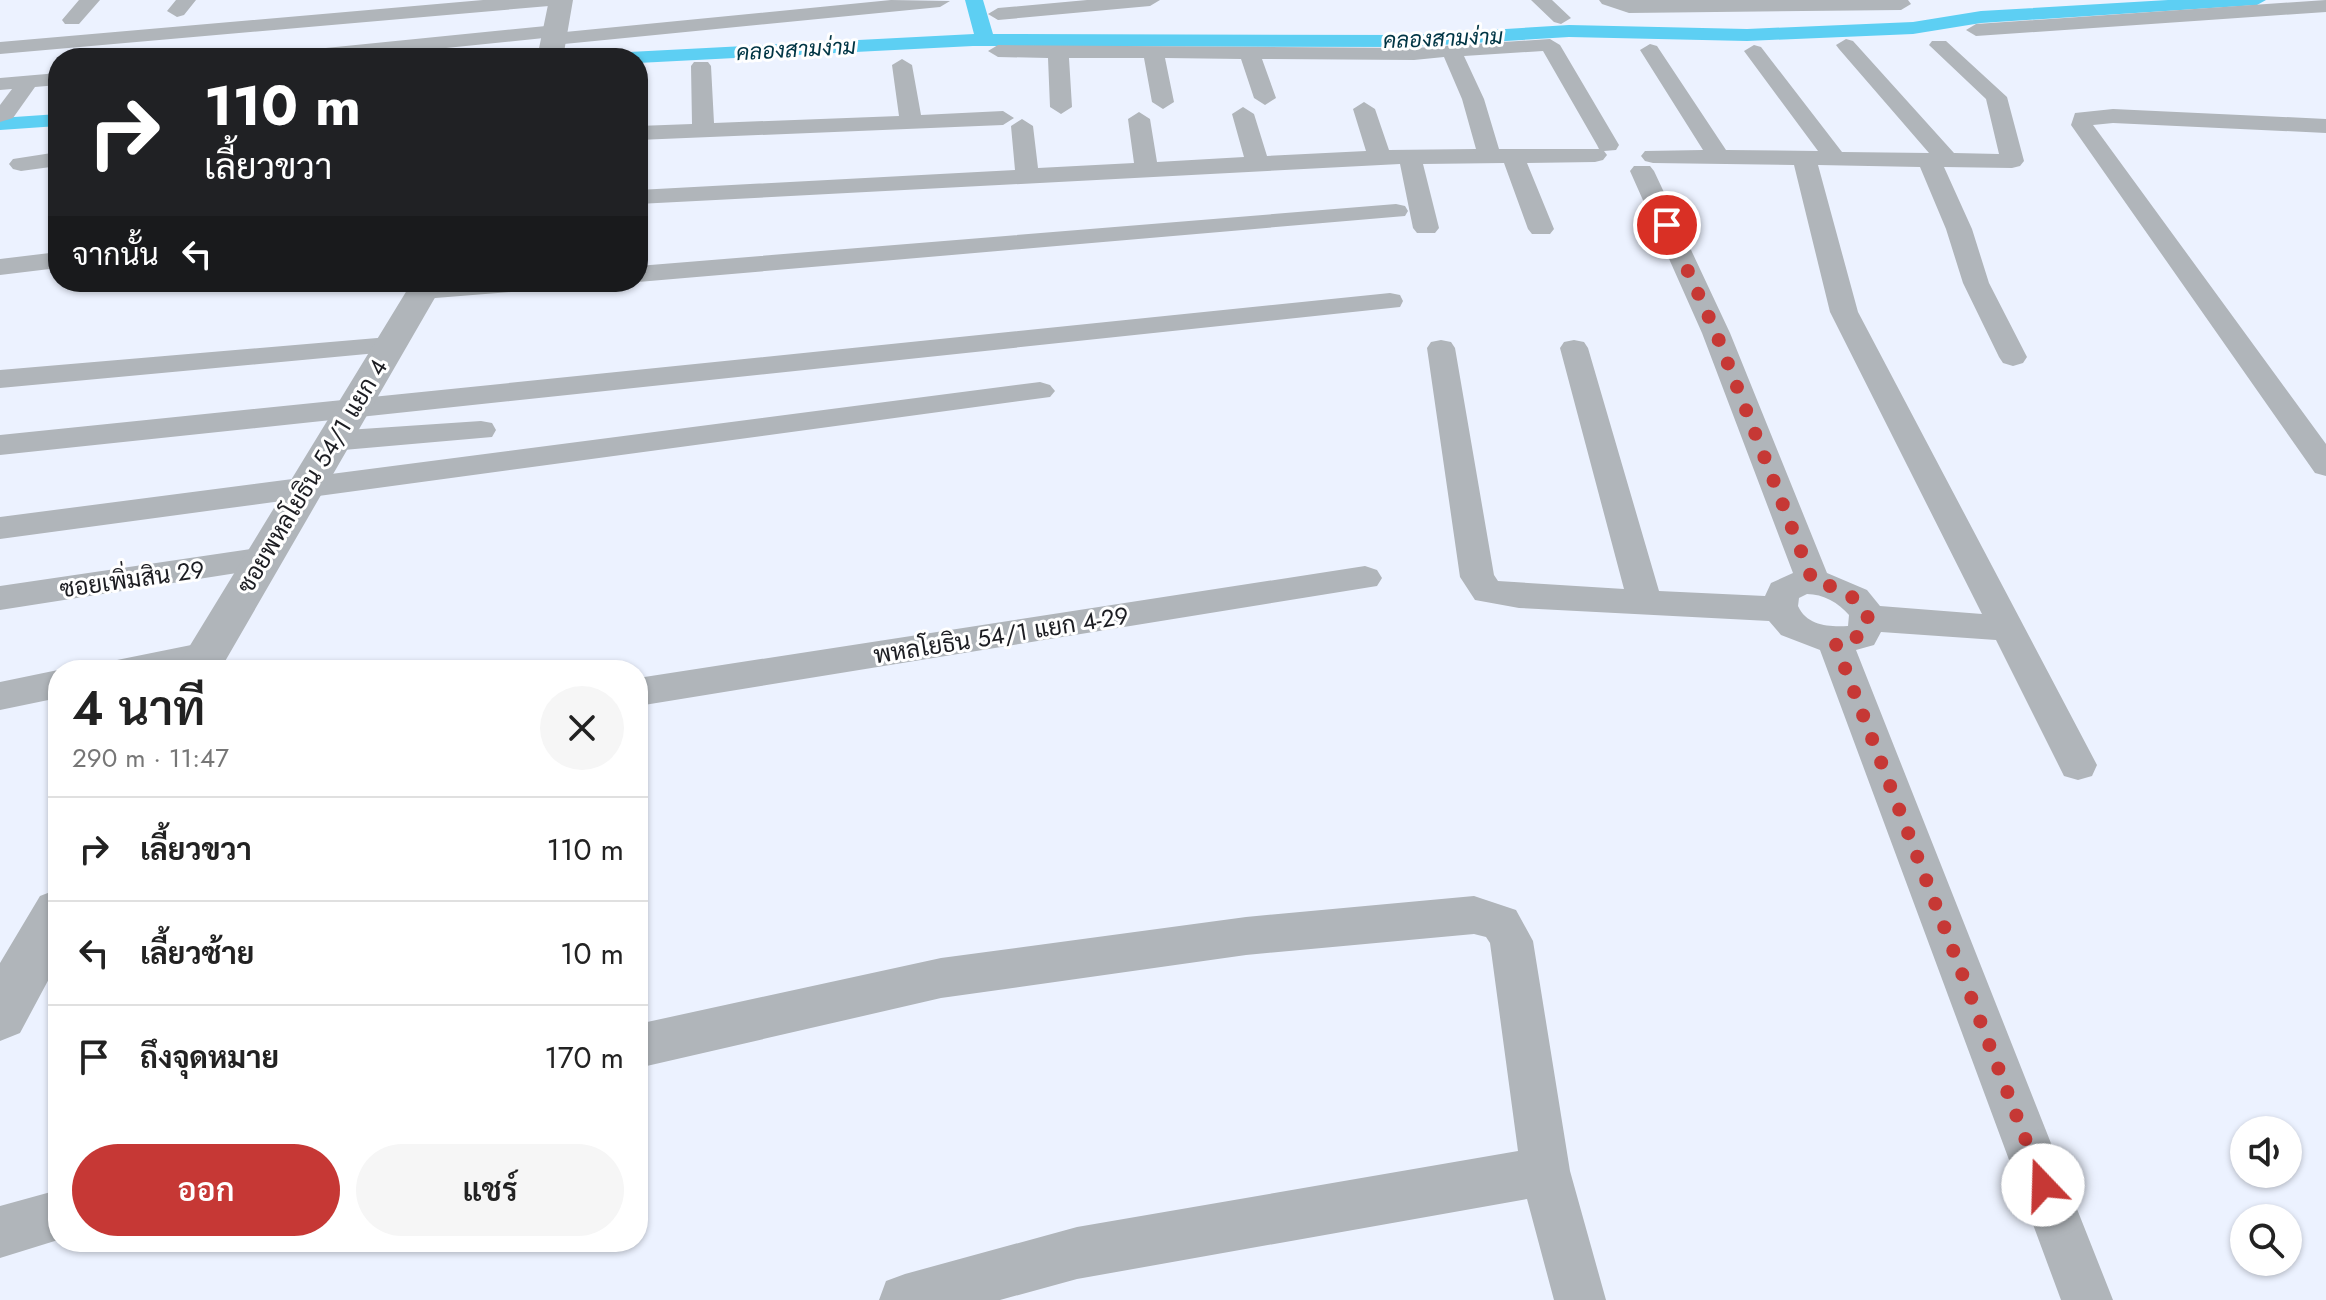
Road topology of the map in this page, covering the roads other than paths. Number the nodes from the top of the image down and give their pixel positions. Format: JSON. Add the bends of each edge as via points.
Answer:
{"nodes":[{"id":1,"x":90,"y":0,"type":"edge"},
{"id":2,"x":549,"y":0,"type":"edge"},
{"id":3,"x":561,"y":0,"type":"edge"},
{"id":4,"x":1150,"y":0,"type":"edge"},
{"id":5,"x":1541,"y":0,"type":"edge"},
{"id":6,"x":1609,"y":0,"type":"edge"},
{"id":7,"x":940,"y":1,"type":"edge"},
{"id":8,"x":2155,"y":1,"type":"edge"},
{"id":9,"x":1112,"y":2,"type":"edge"},
{"id":10,"x":1901,"y":4,"type":"dead end"},
{"id":11,"x":2308,"y":4,"type":"edge"},
{"id":12,"x":2229,"y":7,"type":"edge"},
{"id":13,"x":998,"y":14,"type":"dead end"},
{"id":14,"x":2179,"y":14,"type":"junction"},
{"id":15,"x":1561,"y":18,"type":"dead end"},
{"id":16,"x":338,"y":19,"type":"junction"},
{"id":17,"x":72,"y":20,"type":"dead end"},
{"id":18,"x":1123,"y":24,"type":"dead end"},
{"id":19,"x":1976,"y":30,"type":"dead end"},
{"id":20,"x":553,"y":42,"type":"edge"},
{"id":21,"x":1846,"y":45,"type":"dead end"},
{"id":22,"x":1939,"y":45,"type":"dead end"},
{"id":23,"x":11,"y":47,"type":"edge"},
{"id":24,"x":324,"y":48,"type":"edge"},
{"id":25,"x":446,"y":48,"type":"edge"},
{"id":26,"x":1451,"y":50,"type":"junction"},
{"id":27,"x":1650,"y":50,"type":"dead end"},
{"id":28,"x":998,"y":51,"type":"dead end"},
{"id":29,"x":1754,"y":51,"type":"dead end"},
{"id":30,"x":1058,"y":52,"type":"junction"},
{"id":31,"x":1153,"y":52,"type":"junction"},
{"id":32,"x":1249,"y":52,"type":"junction"},
{"id":33,"x":1351,"y":54,"type":"junction"},
{"id":34,"x":902,"y":65,"type":"dead end"},
{"id":35,"x":701,"y":66,"type":"dead end"},
{"id":36,"x":0,"y":77,"type":"edge"},
{"id":37,"x":48,"y":80,"type":"edge"},
{"id":38,"x":1359,"y":80,"type":"dead end"},
{"id":39,"x":29,"y":81,"type":"junction"},
{"id":40,"x":0,"y":84,"type":"edge"},
{"id":41,"x":1265,"y":98,"type":"dead end"},
{"id":42,"x":1163,"y":102,"type":"dead end"},
{"id":43,"x":1061,"y":107,"type":"dead end"},
{"id":44,"x":1364,"y":109,"type":"dead end"},
{"id":45,"x":3,"y":114,"type":"edge"},
{"id":46,"x":1243,"y":114,"type":"dead end"},
{"id":47,"x":1139,"y":119,"type":"dead end"},
{"id":48,"x":911,"y":121,"type":"junction"},
{"id":49,"x":2326,"y":126,"type":"edge"},
{"id":50,"x":703,"y":130,"type":"junction"},
{"id":51,"x":648,"y":133,"type":"edge"},
{"id":52,"x":1410,"y":156,"type":"junction"},
{"id":53,"x":1501,"y":156,"type":"junction"},
{"id":54,"x":1380,"y":157,"type":"junction"},
{"id":55,"x":1719,"y":157,"type":"junction"},
{"id":56,"x":1804,"y":157,"type":"junction"},
{"id":57,"x":1835,"y":158,"type":"junction"},
{"id":58,"x":48,"y":160,"type":"edge"},
{"id":59,"x":1938,"y":160,"type":"junction"},
{"id":60,"x":1621,"y":161,"type":"junction"},
{"id":61,"x":1257,"y":163,"type":"junction"},
{"id":62,"x":21,"y":164,"type":"dead end"},
{"id":63,"x":1146,"y":168,"type":"junction"},
{"id":64,"x":1027,"y":176,"type":"junction"},
{"id":65,"x":648,"y":196,"type":"edge"},
{"id":66,"x":1396,"y":211,"type":"dead end"},
{"id":67,"x":1426,"y":228,"type":"dead end"},
{"id":68,"x":1541,"y":229,"type":"dead end"},
{"id":69,"x":48,"y":261,"type":"edge"},
{"id":70,"x":0,"y":267,"type":"edge"},
{"id":71,"x":648,"y":273,"type":"edge"},
{"id":72,"x":422,"y":292,"type":"edge"},
{"id":73,"x":1390,"y":301,"type":"dead end"},
{"id":74,"x":389,"y":345,"type":"junction"},
{"id":75,"x":1441,"y":348,"type":"dead end"},
{"id":76,"x":1574,"y":348,"type":"dead end"},
{"id":77,"x":2013,"y":357,"type":"dead end"},
{"id":78,"x":0,"y":379,"type":"edge"},
{"id":79,"x":1040,"y":391,"type":"dead end"},
{"id":80,"x":353,"y":406,"type":"junction"},
{"id":81,"x":481,"y":430,"type":"dead end"},
{"id":82,"x":332,"y":441,"type":"junction"},
{"id":83,"x":0,"y":445,"type":"edge"},
{"id":84,"x":2326,"y":466,"type":"edge"},
{"id":85,"x":303,"y":489,"type":"junction"},
{"id":86,"x":0,"y":528,"type":"edge"},
{"id":87,"x":264,"y":559,"type":"junction"},
{"id":88,"x":1365,"y":578,"type":"dead end"},
{"id":89,"x":1813,"y":582,"type":"junction"},
{"id":90,"x":0,"y":598,"type":"edge"},
{"id":91,"x":1645,"y":602,"type":"junction"},
{"id":92,"x":1781,"y":609,"type":"junction"},
{"id":93,"x":2004,"y":628,"type":"junction"},
{"id":94,"x":1852,"y":630,"type":"junction"},
{"id":95,"x":203,"y":660,"type":"edge"},
{"id":96,"x":48,"y":686,"type":"edge"},
{"id":97,"x":648,"y":690,"type":"edge"},
{"id":98,"x":0,"y":696,"type":"edge"},
{"id":99,"x":2078,"y":765,"type":"dead end"},
{"id":100,"x":48,"y":936,"type":"edge"},
{"id":101,"x":26,"y":990,"type":"edge"},
{"id":102,"x":648,"y":1044,"type":"edge"},
{"id":103,"x":1545,"y":1171,"type":"junction"},
{"id":104,"x":48,"y":1218,"type":"edge"},
{"id":105,"x":0,"y":1232,"type":"edge"},
{"id":106,"x":905,"y":1300,"type":"edge"},
{"id":107,"x":1580,"y":1300,"type":"edge"},
{"id":108,"x":2087,"y":1300,"type":"edge"}],
"edges":[{"from":1,"to":17,"type":"street"},
{"from":2,"to":16,"type":"street"},
{"from":3,"to":20,"type":"street"},
{"from":4,"to":9,"type":"street"},
{"from":5,"to":15,"type":"street"},
{"from":6,"to":10,"type":"street","via":[[1629,7]]},
{"from":7,"to":20,"type":"street"},
{"from":8,"to":14,"type":"street"},
{"from":9,"to":13,"type":"street"},
{"from":9,"to":18,"type":"street"},
{"from":11,"to":12,"type":"street"},
{"from":12,"to":14,"type":"street"},
{"from":14,"to":19,"type":"street"},
{"from":16,"to":23,"type":"street"},
{"from":16,"to":24,"type":"street"},
{"from":20,"to":25,"type":"street"},
{"from":21,"to":59,"type":"street"},
{"from":22,"to":59,"type":"street","via":[[1996,97],[2012,161]]},
{"from":23,"to":36,"type":"street"},
{"from":26,"to":33,"type":"street"},
{"from":26,"to":53,"type":"street"},
{"from":26,"to":60,"type":"street","via":[[1550,45]]},
{"from":27,"to":55,"type":"street"},
{"from":28,"to":30,"type":"street"},
{"from":29,"to":57,"type":"street"},
{"from":30,"to":31,"type":"street"},
{"from":30,"to":43,"type":"street"},
{"from":31,"to":32,"type":"street"},
{"from":31,"to":42,"type":"street"},
{"from":32,"to":33,"type":"street"},
{"from":32,"to":41,"type":"street"},
{"from":33,"to":38,"type":"street"},
{"from":34,"to":48,"type":"street"},
{"from":35,"to":50,"type":"street"},
{"from":37,"to":39,"type":"street"},
{"from":39,"to":40,"type":"street"},
{"from":39,"to":45,"type":"street"},
{"from":44,"to":54,"type":"street"},
{"from":46,"to":61,"type":"street"},
{"from":47,"to":63,"type":"street"},
{"from":48,"to":50,"type":"street"},
{"from":48,"to":64,"type":"street","via":[[1013,122]]},
{"from":49,"to":84,"type":"street","via":[[2113,116],[2083,118],[2082,125]]},
{"from":50,"to":51,"type":"street"},
{"from":52,"to":53,"type":"street"},
{"from":52,"to":54,"type":"street"},
{"from":52,"to":67,"type":"street"},
{"from":53,"to":60,"type":"street"},
{"from":53,"to":68,"type":"street"},
{"from":54,"to":61,"type":"street"},
{"from":55,"to":56,"type":"street"},
{"from":55,"to":60,"type":"street"},
{"from":56,"to":57,"type":"street"},
{"from":56,"to":93,"type":"street","via":[[1844,312]]},
{"from":57,"to":59,"type":"street"},
{"from":58,"to":62,"type":"street"},
{"from":59,"to":77,"type":"street","via":[[1976,283]]},
{"from":60,"to":89,"type":"street","via":[[1716,333]]},
{"from":61,"to":63,"type":"street"},
{"from":63,"to":64,"type":"street"},
{"from":64,"to":65,"type":"street"},
{"from":66,"to":71,"type":"street"},
{"from":69,"to":70,"type":"street"},
{"from":72,"to":74,"type":"street","name":"ซอยพหลโยธิน 54/1 แยก 4"},
{"from":73,"to":80,"type":"street"},
{"from":74,"to":78,"type":"street"},
{"from":74,"to":80,"type":"street","name":"ซอยพหลโยธิน 54/1 แยก 4"},
{"from":75,"to":91,"type":"street","via":[[1477,577],[1487,591]]},
{"from":76,"to":91,"type":"street"},
{"from":79,"to":85,"type":"street"},
{"from":80,"to":82,"type":"street","name":"ซอยพหลโยธิน 54/1 แยก 4"},
{"from":80,"to":83,"type":"street"},
{"from":81,"to":82,"type":"street"},
{"from":82,"to":85,"type":"street","name":"ซอยพหลโยธิน 54/1 แยก 4"},
{"from":85,"to":86,"type":"street"},
{"from":85,"to":87,"type":"street","name":"ซอยพหลโยธิน 54/1 แยก 4"},
{"from":87,"to":90,"type":"street","name":"ซอยเพิ่มสิน 29"},
{"from":87,"to":95,"type":"street","name":"ซอยพหลโยธิน 54/1 แยก 4"},
{"from":88,"to":97,"type":"street","name":"พหลโยธิน 54/1 แยก 4-29"},
{"from":89,"to":92,"type":"street","via":[[1783,592]]},
{"from":89,"to":94,"type":"street","via":[[1855,598]]},
{"from":91,"to":92,"type":"street"},
{"from":92,"to":94,"type":"street","via":[[1808,634]]},
{"from":93,"to":94,"type":"street"},
{"from":93,"to":99,"type":"street"},
{"from":94,"to":108,"type":"street"},
{"from":96,"to":98,"type":"street"},
{"from":100,"to":101,"type":"street"},
{"from":102,"to":103,"type":"street","via":[[941,978],[1246,936],[1474,915],[1501,923],[1511,941]]},
{"from":103,"to":106,"type":"street","via":[[1077,1253]]},
{"from":103,"to":107,"type":"street"},
{"from":104,"to":105,"type":"street"}]}
